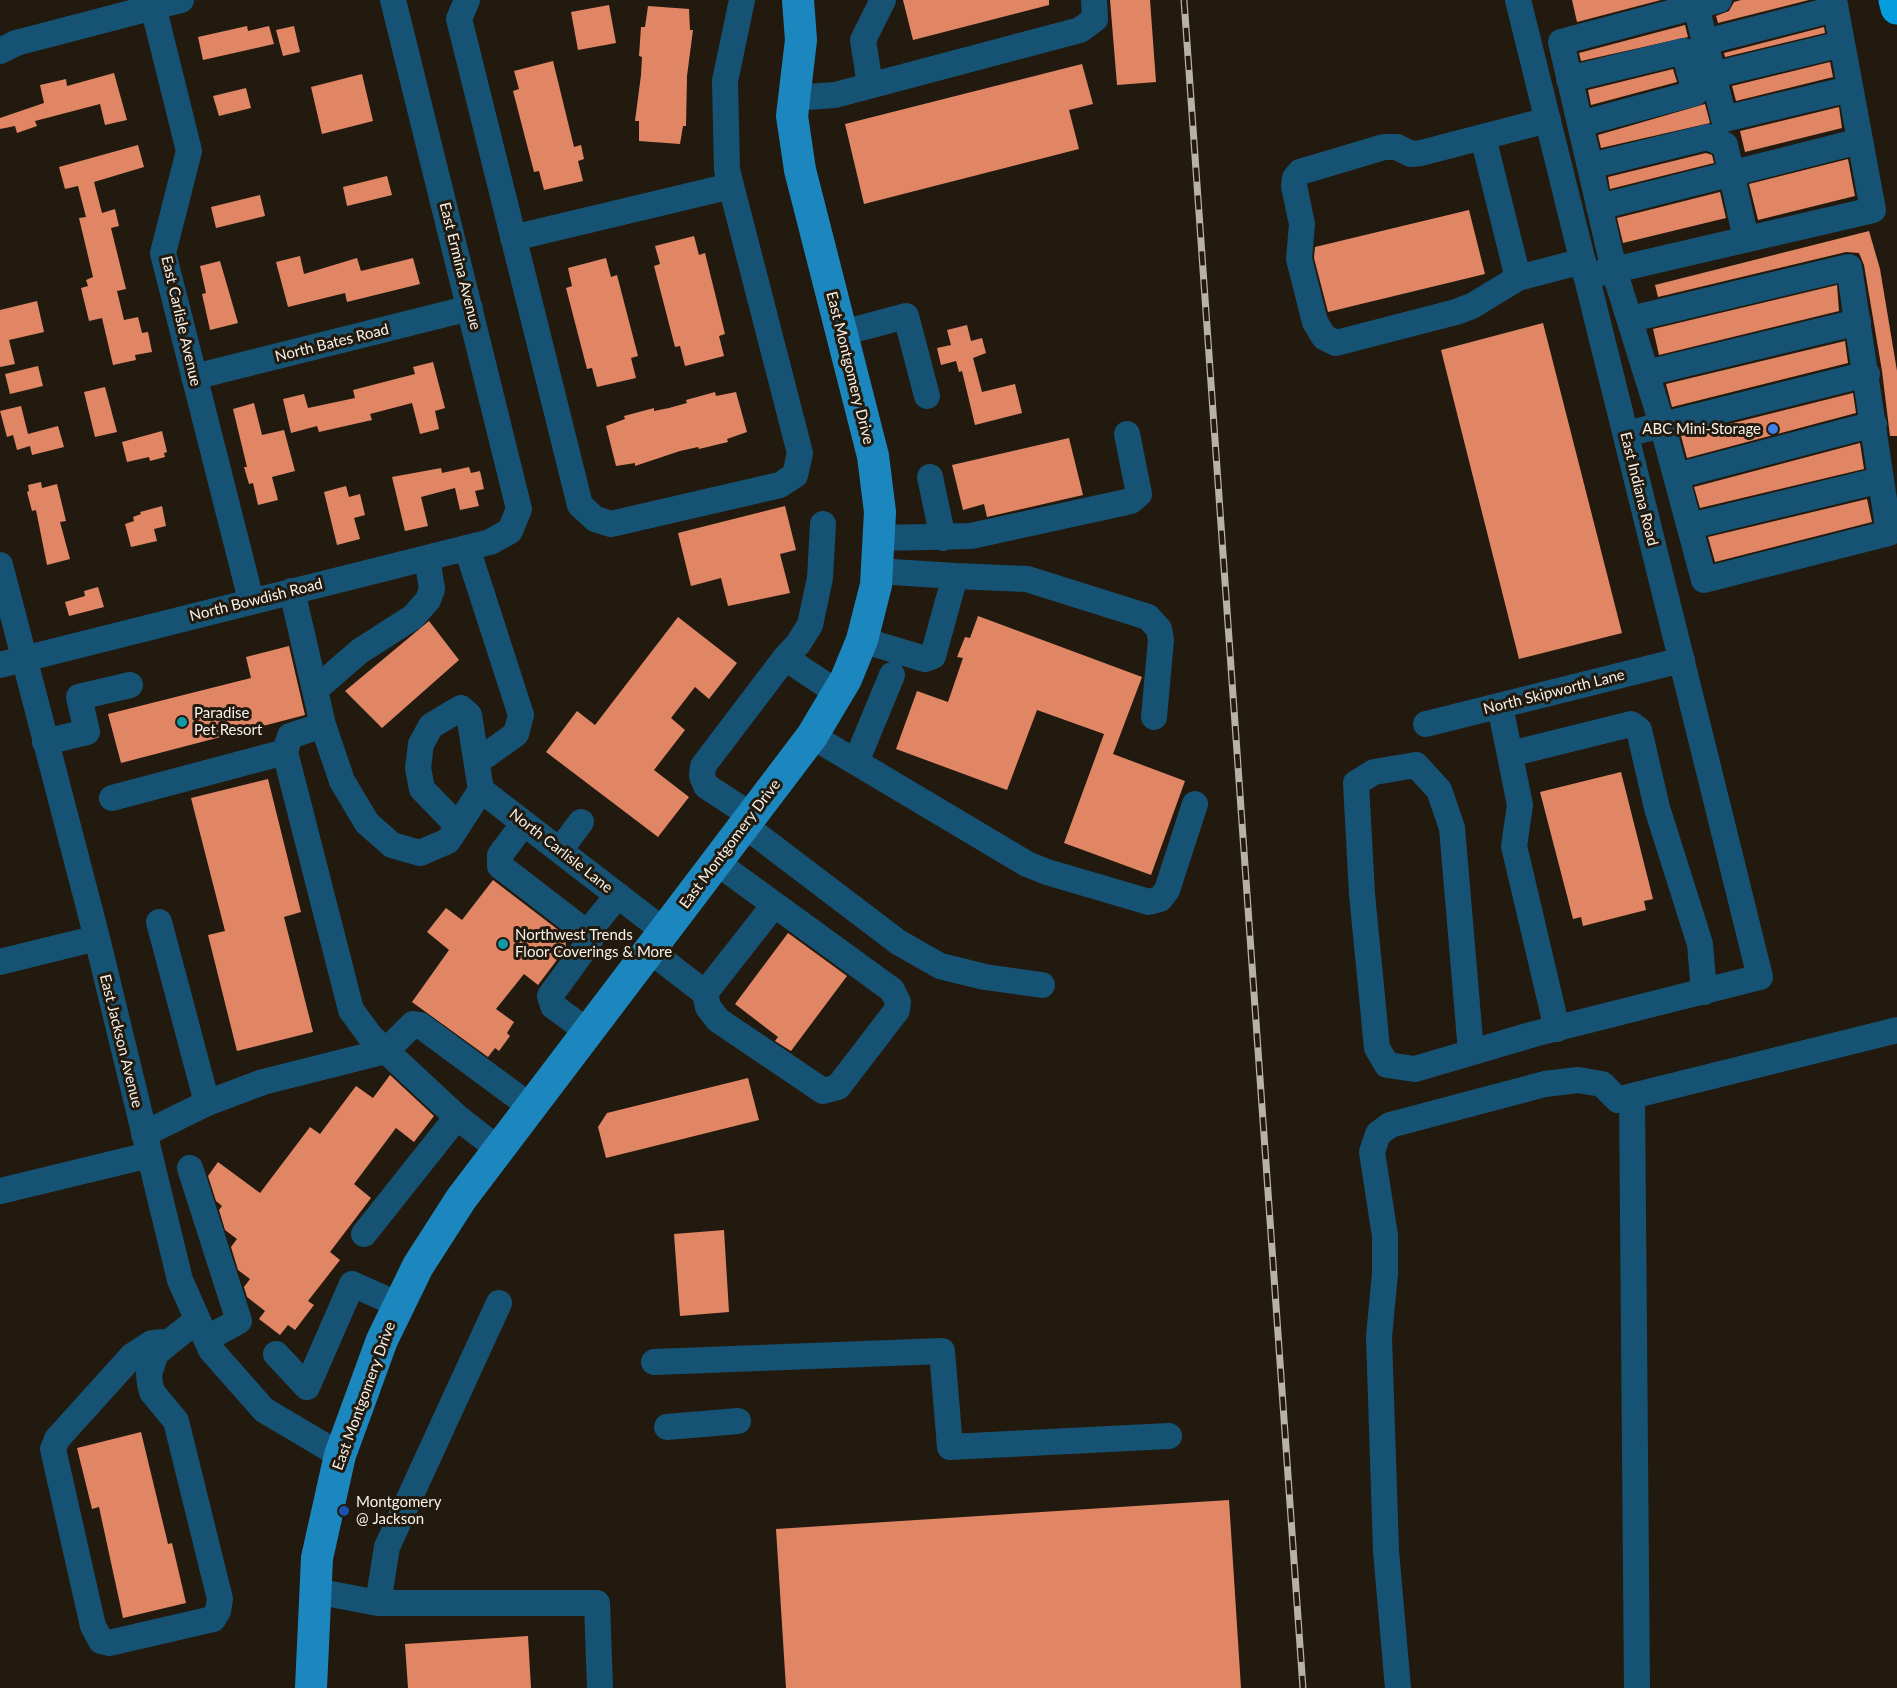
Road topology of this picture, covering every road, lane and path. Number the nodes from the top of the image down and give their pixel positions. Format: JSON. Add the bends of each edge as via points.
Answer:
{"nodes":[{"id":1,"x":181,"y":0,"type":"edge"},
{"id":2,"x":393,"y":0,"type":"edge"},
{"id":3,"x":467,"y":0,"type":"edge"},
{"id":4,"x":742,"y":0,"type":"edge"},
{"id":5,"x":798,"y":0,"type":"edge"},
{"id":6,"x":820,"y":0,"type":"edge"},
{"id":7,"x":883,"y":0,"type":"edge"},
{"id":8,"x":1094,"y":0,"type":"edge"},
{"id":9,"x":1518,"y":0,"type":"edge"},
{"id":10,"x":1895,"y":0,"type":"edge"},
{"id":11,"x":1707,"y":3,"type":"edge"},
{"id":12,"x":1834,"y":5,"type":"edge"},
{"id":13,"x":136,"y":6,"type":"edge"},
{"id":14,"x":1897,"y":8,"type":"edge"},
{"id":15,"x":801,"y":40,"type":"junction"},
{"id":16,"x":1705,"y":42,"type":"junction"},
{"id":17,"x":1842,"y":44,"type":"junction"},
{"id":18,"x":0,"y":51,"type":"edge"},
{"id":19,"x":1713,"y":75,"type":"junction"},
{"id":20,"x":1569,"y":79,"type":"junction"},
{"id":21,"x":870,"y":86,"type":"junction"},
{"id":22,"x":1850,"y":89,"type":"junction"},
{"id":23,"x":793,"y":98,"type":"junction"},
{"id":24,"x":1548,"y":120,"type":"junction"},
{"id":25,"x":1580,"y":124,"type":"junction"},
{"id":26,"x":1484,"y":137,"type":"junction"},
{"id":27,"x":1860,"y":141,"type":"junction"},
{"id":28,"x":1590,"y":166,"type":"junction"},
{"id":29,"x":1732,"y":173,"type":"junction"},
{"id":30,"x":731,"y":186,"type":"junction"},
{"id":31,"x":1599,"y":207,"type":"junction"},
{"id":32,"x":513,"y":238,"type":"junction"},
{"id":33,"x":1746,"y":239,"type":"junction"},
{"id":34,"x":1585,"y":269,"type":"junction"},
{"id":35,"x":1614,"y":270,"type":"junction"},
{"id":36,"x":1518,"y":278,"type":"junction"},
{"id":37,"x":470,"y":308,"type":"junction"},
{"id":38,"x":1630,"y":319,"type":"junction"},
{"id":39,"x":1858,"y":322,"type":"junction"},
{"id":40,"x":842,"y":333,"type":"junction"},
{"id":41,"x":1647,"y":373,"type":"junction"},
{"id":42,"x":1867,"y":374,"type":"junction"},
{"id":43,"x":194,"y":377,"type":"junction"},
{"id":44,"x":927,"y":396,"type":"dead end"},
{"id":45,"x":1662,"y":424,"type":"junction"},
{"id":46,"x":1874,"y":424,"type":"junction"},
{"id":47,"x":1127,"y":434,"type":"dead end"},
{"id":48,"x":1626,"y":434,"type":"junction"},
{"id":49,"x":1676,"y":476,"type":"junction"},
{"id":50,"x":930,"y":477,"type":"dead end"},
{"id":51,"x":1881,"y":480,"type":"junction"},
{"id":52,"x":823,"y":524,"type":"dead end"},
{"id":53,"x":1690,"y":526,"type":"junction"},
{"id":54,"x":510,"y":531,"type":"joint"},
{"id":55,"x":879,"y":538,"type":"junction"},
{"id":56,"x":943,"y":538,"type":"junction"},
{"id":57,"x":467,"y":548,"type":"junction"},
{"id":58,"x":427,"y":558,"type":"junction"},
{"id":59,"x":0,"y":565,"type":"edge"},
{"id":60,"x":877,"y":571,"type":"junction"},
{"id":61,"x":955,"y":576,"type":"junction"},
{"id":62,"x":292,"y":591,"type":"junction"},
{"id":63,"x":250,"y":600,"type":"junction"},
{"id":64,"x":862,"y":640,"type":"junction"},
{"id":65,"x":784,"y":658,"type":"junction"},
{"id":66,"x":1682,"y":660,"type":"junction"},
{"id":67,"x":11,"y":662,"type":"edge"},
{"id":68,"x":892,"y":675,"type":"dead end"},
{"id":69,"x":130,"y":685,"type":"dead end"},
{"id":70,"x":315,"y":690,"type":"junction"},
{"id":71,"x":838,"y":693,"type":"junction"},
{"id":72,"x":1500,"y":706,"type":"junction"},
{"id":73,"x":1154,"y":717,"type":"dead end"},
{"id":74,"x":1426,"y":724,"type":"dead end"},
{"id":75,"x":323,"y":725,"type":"junction"},
{"id":76,"x":812,"y":736,"type":"junction"},
{"id":77,"x":45,"y":742,"type":"junction"},
{"id":78,"x":285,"y":752,"type":"junction"},
{"id":79,"x":1510,"y":754,"type":"junction"},
{"id":80,"x":478,"y":761,"type":"junction"},
{"id":81,"x":856,"y":762,"type":"junction"},
{"id":82,"x":481,"y":790,"type":"junction"},
{"id":83,"x":112,"y":798,"type":"dead end"},
{"id":84,"x":1195,"y":804,"type":"dead end"},
{"id":85,"x":748,"y":820,"type":"junction"},
{"id":86,"x":581,"y":822,"type":"dead end"},
{"id":87,"x":524,"y":823,"type":"junction"},
{"id":88,"x":458,"y":826,"type":"junction"},
{"id":89,"x":560,"y":850,"type":"junction"},
{"id":90,"x":716,"y":862,"type":"junction"},
{"id":91,"x":618,"y":895,"type":"junction"},
{"id":92,"x":774,"y":905,"type":"junction"},
{"id":93,"x":159,"y":922,"type":"dead end"},
{"id":94,"x":588,"y":932,"type":"junction"},
{"id":95,"x":97,"y":938,"type":"junction"},
{"id":96,"x":657,"y":940,"type":"junction"},
{"id":97,"x":0,"y":962,"type":"edge"},
{"id":98,"x":1042,"y":985,"type":"dead end"},
{"id":99,"x":1704,"y":992,"type":"junction"},
{"id":100,"x":705,"y":993,"type":"junction"},
{"id":101,"x":1557,"y":1029,"type":"junction"},
{"id":102,"x":1897,"y":1030,"type":"edge"},
{"id":103,"x":587,"y":1031,"type":"junction"},
{"id":104,"x":386,"y":1051,"type":"junction"},
{"id":105,"x":1471,"y":1052,"type":"junction"},
{"id":106,"x":1632,"y":1096,"type":"junction"},
{"id":107,"x":207,"y":1103,"type":"junction"},
{"id":108,"x":531,"y":1107,"type":"junction"},
{"id":109,"x":457,"y":1117,"type":"junction"},
{"id":110,"x":147,"y":1144,"type":"junction"},
{"id":111,"x":498,"y":1149,"type":"junction"},
{"id":112,"x":190,"y":1168,"type":"dead end"},
{"id":113,"x":0,"y":1191,"type":"edge"},
{"id":114,"x":364,"y":1234,"type":"dead end"},
{"id":115,"x":499,"y":1303,"type":"dead end"},
{"id":116,"x":399,"y":1305,"type":"junction"},
{"id":117,"x":202,"y":1330,"type":"junction"},
{"id":118,"x":168,"y":1342,"type":"junction"},
{"id":119,"x":276,"y":1354,"type":"dead end"},
{"id":120,"x":654,"y":1362,"type":"dead end"},
{"id":121,"x":738,"y":1421,"type":"dead end"},
{"id":122,"x":667,"y":1427,"type":"dead end"},
{"id":123,"x":1168,"y":1436,"type":"dead end"},
{"id":124,"x":340,"y":1455,"type":"junction"},
{"id":125,"x":315,"y":1591,"type":"junction"},
{"id":126,"x":378,"y":1603,"type":"junction"},
{"id":127,"x":311,"y":1688,"type":"edge"},
{"id":128,"x":600,"y":1688,"type":"edge"},
{"id":129,"x":1398,"y":1688,"type":"edge"},
{"id":130,"x":1636,"y":1688,"type":"edge"}],
"edges":[{"from":1,"to":13,"type":"street"},
{"from":2,"to":37,"type":"street","name":"East Ermina Avenue"},
{"from":3,"to":32,"type":"street","via":[[459,19]]},
{"from":4,"to":30,"type":"street","via":[[725,81],[727,170]]},
{"from":5,"to":15,"type":"main road","name":"East Montgomery Drive"},
{"from":6,"to":15,"type":"main road","name":"East Montgomery Drive"},
{"from":7,"to":21,"type":"street","via":[[863,40]]},
{"from":8,"to":21,"type":"street","via":[[1095,19],[1080,30]]},
{"from":9,"to":24,"type":"street","name":"East Indiana Road"},
{"from":10,"to":14,"type":"highway"},
{"from":11,"to":16,"type":"street"},
{"from":11,"to":20,"type":"street","via":[[1561,42]]},
{"from":12,"to":16,"type":"street"},
{"from":12,"to":17,"type":"street"},
{"from":13,"to":18,"type":"street"},
{"from":13,"to":43,"type":"street","name":"East Carlisle Avenue","via":[[189,151],[163,253]]},
{"from":15,"to":23,"type":"main road","name":"East Montgomery Drive"},
{"from":16,"to":19,"type":"street"},
{"from":17,"to":19,"type":"street"},
{"from":17,"to":22,"type":"street"},
{"from":19,"to":22,"type":"street","via":[[1724,119]]},
{"from":20,"to":25,"type":"street"},
{"from":20,"to":25,"type":"street","via":[[1684,51],[1695,93]]},
{"from":21,"to":23,"type":"street","via":[[835,95]]},
{"from":22,"to":27,"type":"street"},
{"from":23,"to":40,"type":"main road","name":"East Montgomery Drive","via":[[800,170]]},
{"from":24,"to":26,"type":"street"},
{"from":24,"to":34,"type":"street","name":"East Indiana Road"},
{"from":25,"to":28,"type":"street"},
{"from":26,"to":36,"type":"street"},
{"from":26,"to":36,"type":"street","via":[[1411,154],[1397,147],[1384,147],[1300,172],[1294,186],[1302,224],[1299,259],[1315,322],[1324,337],[1336,343],[1464,309]]},
{"from":27,"to":29,"type":"street"},
{"from":27,"to":33,"type":"street","via":[[1873,210]]},
{"from":28,"to":29,"type":"street","via":[[1708,136],[1725,145]]},
{"from":28,"to":31,"type":"street"},
{"from":29,"to":31,"type":"street"},
{"from":29,"to":33,"type":"street"},
{"from":30,"to":32,"type":"street"},
{"from":30,"to":32,"type":"street","via":[[800,453],[795,475],[780,485],[611,524],[595,519],[580,505]]},
{"from":31,"to":35,"type":"street"},
{"from":33,"to":35,"type":"street"},
{"from":34,"to":35,"type":"street"},
{"from":34,"to":36,"type":"street"},
{"from":34,"to":48,"type":"street","name":"East Indiana Road"},
{"from":35,"to":38,"type":"street"},
{"from":37,"to":43,"type":"street","name":"North Bates Road"},
{"from":37,"to":54,"type":"street","name":"East Ermina Avenue","via":[[519,509]]},
{"from":38,"to":39,"type":"street","via":[[1849,267]]},
{"from":38,"to":41,"type":"street"},
{"from":39,"to":41,"type":"street"},
{"from":39,"to":42,"type":"street"},
{"from":40,"to":44,"type":"street","via":[[906,316]]},
{"from":40,"to":55,"type":"main road","name":"East Montgomery Drive","via":[[873,456]]},
{"from":41,"to":45,"type":"street"},
{"from":42,"to":45,"type":"street"},
{"from":42,"to":46,"type":"street"},
{"from":43,"to":63,"type":"street","name":"East Carlisle Avenue"},
{"from":45,"to":48,"type":"street"},
{"from":45,"to":49,"type":"street"},
{"from":46,"to":49,"type":"street"},
{"from":46,"to":51,"type":"street"},
{"from":47,"to":56,"type":"street","via":[[1139,494],[1131,501],[971,536]]},
{"from":48,"to":66,"type":"street","name":"East Indiana Road"},
{"from":49,"to":53,"type":"street"},
{"from":50,"to":56,"type":"street"},
{"from":51,"to":53,"type":"street"},
{"from":51,"to":53,"type":"street","via":[[1889,533],[1704,580]]},
{"from":52,"to":65,"type":"street","via":[[820,578],[810,625]]},
{"from":54,"to":57,"type":"street","name":"North Bowdish Road","via":[[490,543]]},
{"from":55,"to":56,"type":"street"},
{"from":55,"to":60,"type":"main road","name":"East Montgomery Drive"},
{"from":57,"to":58,"type":"street","name":"North Bowdish Road"},
{"from":57,"to":80,"type":"street","via":[[521,715],[516,734]]},
{"from":58,"to":62,"type":"street","name":"North Bowdish Road"},
{"from":58,"to":70,"type":"street","via":[[432,589],[428,600],[413,617],[360,651]]},
{"from":59,"to":67,"type":"street","name":"East Jackson Avenue"},
{"from":60,"to":61,"type":"street"},
{"from":60,"to":64,"type":"main road","name":"East Montgomery Drive"},
{"from":61,"to":64,"type":"street","via":[[933,656],[925,659]]},
{"from":61,"to":73,"type":"street","via":[[1027,579],[1148,617],[1159,629],[1161,640]]},
{"from":62,"to":63,"type":"street","name":"North Bowdish Road"},
{"from":62,"to":70,"type":"street"},
{"from":63,"to":67,"type":"street","name":"North Bowdish Road"},
{"from":64,"to":71,"type":"main road","name":"East Montgomery Drive"},
{"from":65,"to":71,"type":"street"},
{"from":65,"to":85,"type":"street","via":[[704,766],[706,786]]},
{"from":66,"to":72,"type":"street","name":"North Skipworth Lane"},
{"from":66,"to":99,"type":"street","name":"East Indiana Road","via":[[1760,977]]},
{"from":67,"to":77,"type":"street","name":"East Jackson Avenue"},
{"from":68,"to":81,"type":"street"},
{"from":69,"to":77,"type":"street","via":[[79,698],[87,732]]},
{"from":70,"to":75,"type":"street"},
{"from":71,"to":76,"type":"main road","name":"East Montgomery Drive"},
{"from":72,"to":74,"type":"street","name":"North Skipworth Lane"},
{"from":72,"to":79,"type":"street"},
{"from":75,"to":78,"type":"street","via":[[290,736]]},
{"from":75,"to":88,"type":"street","via":[[342,781],[367,823],[392,845],[420,853],[448,841]]},
{"from":76,"to":81,"type":"street"},
{"from":76,"to":85,"type":"main road","name":"East Montgomery Drive"},
{"from":77,"to":95,"type":"street","name":"East Jackson Avenue"},
{"from":78,"to":83,"type":"street"},
{"from":78,"to":104,"type":"street","via":[[351,1010],[359,1024]]},
{"from":79,"to":99,"type":"street","via":[[1631,724],[1639,730],[1657,808],[1700,944]]},
{"from":79,"to":101,"type":"street","via":[[1520,805],[1514,846]]},
{"from":80,"to":82,"type":"street"},
{"from":80,"to":88,"type":"street","via":[[469,715],[461,708],[431,726],[421,744],[418,768],[422,789]]},
{"from":81,"to":84,"type":"street","via":[[1027,864],[1149,902],[1160,899],[1167,890]]},
{"from":82,"to":87,"type":"street","name":"North Carlisle Lane"},
{"from":82,"to":88,"type":"street"},
{"from":85,"to":90,"type":"main road","name":"East Montgomery Drive"},
{"from":85,"to":98,"type":"street","via":[[898,942],[940,966]]},
{"from":86,"to":89,"type":"street"},
{"from":87,"to":89,"type":"street","name":"North Carlisle Lane"},
{"from":87,"to":94,"type":"street","via":[[500,855],[500,866]]},
{"from":89,"to":91,"type":"street","name":"North Carlisle Lane"},
{"from":90,"to":92,"type":"street"},
{"from":90,"to":96,"type":"main road","name":"East Montgomery Drive"},
{"from":91,"to":94,"type":"street"},
{"from":91,"to":96,"type":"street","name":"North Carlisle Lane"},
{"from":92,"to":100,"type":"street"},
{"from":92,"to":100,"type":"street","via":[[896,994],[897,1010],[838,1087],[823,1091],[718,1020],[708,1007]]},
{"from":93,"to":107,"type":"street"},
{"from":94,"to":103,"type":"street","via":[[590,941],[550,996],[554,1006]]},
{"from":95,"to":97,"type":"street"},
{"from":95,"to":110,"type":"street","name":"East Jackson Avenue"},
{"from":96,"to":100,"type":"street","name":"North Carlisle Lane"},
{"from":96,"to":103,"type":"main road","name":"East Montgomery Drive"},
{"from":99,"to":101,"type":"street"},
{"from":101,"to":105,"type":"street"},
{"from":102,"to":106,"type":"street"},
{"from":103,"to":108,"type":"main road","name":"East Montgomery Drive"},
{"from":104,"to":107,"type":"street","via":[[263,1082]]},
{"from":104,"to":108,"type":"street","via":[[408,1027],[420,1025]]},
{"from":104,"to":109,"type":"street"},
{"from":105,"to":105,"type":"street","via":[[1415,1070],[1387,1065],[1377,1048],[1356,783],[1374,772],[1416,765],[1439,790],[1452,828]]},
{"from":106,"to":129,"type":"street","via":[[1618,1100],[1602,1084],[1578,1080],[1545,1084],[1390,1125],[1378,1134],[1372,1152],[1385,1236],[1379,1337],[1386,1551]]},
{"from":106,"to":130,"type":"street"},
{"from":107,"to":110,"type":"street"},
{"from":108,"to":111,"type":"main road","name":"East Montgomery Drive"},
{"from":109,"to":111,"type":"street"},
{"from":109,"to":114,"type":"street"},
{"from":110,"to":113,"type":"street"},
{"from":110,"to":117,"type":"street","name":"East Jackson Avenue","via":[[180,1280]]},
{"from":111,"to":116,"type":"main road","name":"East Montgomery Drive","via":[[418,1266]]},
{"from":112,"to":117,"type":"street","via":[[239,1321]]},
{"from":115,"to":126,"type":"street","via":[[387,1547]]},
{"from":116,"to":119,"type":"street","via":[[352,1284],[307,1387]]},
{"from":116,"to":124,"type":"main road","name":"East Montgomery Drive","via":[[382,1340]]},
{"from":117,"to":118,"type":"street"},
{"from":117,"to":124,"type":"street","name":"East Jackson Avenue","via":[[211,1350],[264,1410]]},
{"from":118,"to":118,"type":"street","via":[[156,1353],[150,1384],[152,1392],[176,1420],[220,1599],[213,1619],[109,1643],[101,1641],[93,1626],[53,1449],[57,1439],[132,1356],[152,1343]]},
{"from":120,"to":123,"type":"street","via":[[942,1351],[950,1447]]},
{"from":121,"to":122,"type":"street"},
{"from":124,"to":125,"type":"main road","name":"East Montgomery Drive","via":[[317,1558]]},
{"from":125,"to":126,"type":"street"},
{"from":125,"to":127,"type":"main road","name":"East Montgomery Drive"},
{"from":126,"to":128,"type":"street","via":[[597,1603]]}]}
